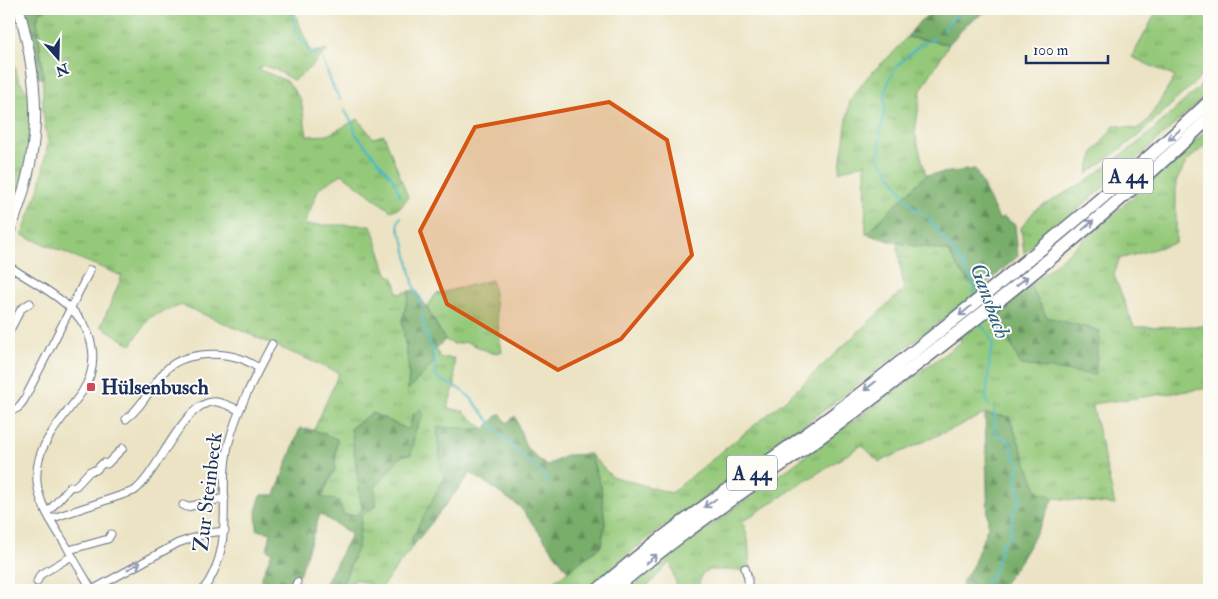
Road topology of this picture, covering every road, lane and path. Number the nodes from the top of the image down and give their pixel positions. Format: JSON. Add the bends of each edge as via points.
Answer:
{"nodes":[{"id":1,"x":19,"y":10,"type":"edge"},
{"id":2,"x":1209,"y":102,"type":"edge"},
{"id":3,"x":1209,"y":118,"type":"edge"},
{"id":4,"x":9,"y":233,"type":"edge"},
{"id":5,"x":1048,"y":252,"type":"junction"},
{"id":6,"x":9,"y":266,"type":"edge"},
{"id":7,"x":90,"y":270,"type":"dead end"},
{"id":8,"x":30,"y":303,"type":"dead end"},
{"id":9,"x":71,"y":309,"type":"junction"},
{"id":10,"x":9,"y":332,"type":"edge"},
{"id":11,"x":272,"y":344,"type":"dead end"},
{"id":12,"x":912,"y":361,"type":"junction"},
{"id":13,"x":260,"y":368,"type":"junction"},
{"id":14,"x":239,"y":410,"type":"junction"},
{"id":15,"x":9,"y":412,"type":"edge"},
{"id":16,"x":126,"y":419,"type":"dead end"},
{"id":17,"x":123,"y":448,"type":"dead end"},
{"id":18,"x":225,"y":498,"type":"junction"},
{"id":19,"x":183,"y":505,"type":"dead end"},
{"id":20,"x":48,"y":516,"type":"junction"},
{"id":21,"x":225,"y":531,"type":"junction"},
{"id":22,"x":111,"y":534,"type":"dead end"},
{"id":23,"x":70,"y":553,"type":"junction"},
{"id":24,"x":745,"y":568,"type":"dead end"},
{"id":25,"x":37,"y":582,"type":"dead end"},
{"id":26,"x":297,"y":582,"type":"dead end"},
{"id":27,"x":92,"y":590,"type":"edge"},
{"id":28,"x":203,"y":590,"type":"edge"},
{"id":29,"x":294,"y":590,"type":"edge"},
{"id":30,"x":598,"y":590,"type":"edge"},
{"id":31,"x":613,"y":590,"type":"edge"},
{"id":32,"x":748,"y":590,"type":"edge"}],
"edges":[{"from":1,"to":4,"type":"main road","via":[[32,67],[36,130],[25,189]]},
{"from":2,"to":5,"type":"highway","number":"A 44","one_way":true},
{"from":5,"to":3,"type":"highway","number":"A 44","one_way":true,"via":[[1142,179]]},
{"from":5,"to":12,"type":"highway","number":"A 44"},
{"from":6,"to":9,"type":"street","via":[[51,292]]},
{"from":7,"to":9,"type":"street"},
{"from":8,"to":10,"type":"street","via":[[21,309]]},
{"from":9,"to":15,"type":"street","via":[[22,404]]},
{"from":9,"to":20,"type":"street","via":[[89,335],[93,363],[83,391],[46,441],[38,459],[38,488]]},
{"from":11,"to":13,"type":"street","name":"Zur Steinbeck"},
{"from":12,"to":30,"type":"highway","number":"A 44","one_way":true,"via":[[655,542]]},
{"from":31,"to":12,"type":"highway","number":"A 44","one_way":true,"via":[[662,550],[799,452]]},
{"from":13,"to":14,"type":"street","name":"Zur Steinbeck"},
{"from":13,"to":16,"type":"street","via":[[222,354],[178,361],[164,372]]},
{"from":14,"to":18,"type":"street","name":"Zur Steinbeck","via":[[226,456]]},
{"from":14,"to":20,"type":"street","via":[[216,402],[203,404],[173,438],[145,482],[134,491]]},
{"from":17,"to":20,"type":"street","via":[[107,464],[90,471],[76,486],[70,487]]},
{"from":18,"to":19,"type":"street","via":[[187,507]]},
{"from":18,"to":21,"type":"street","name":"Zur Steinbeck"},
{"from":20,"to":23,"type":"street"},
{"from":27,"to":21,"type":"street","one_way":true,"via":[[178,543]]},
{"from":21,"to":28,"type":"street","name":"Zur Steinbeck","via":[[219,560]]},
{"from":22,"to":23,"type":"street","via":[[108,539]]},
{"from":23,"to":25,"type":"street","via":[[40,575]]},
{"from":23,"to":27,"type":"street"},
{"from":24,"to":32,"type":"street"},
{"from":26,"to":29,"type":"street"}]}
